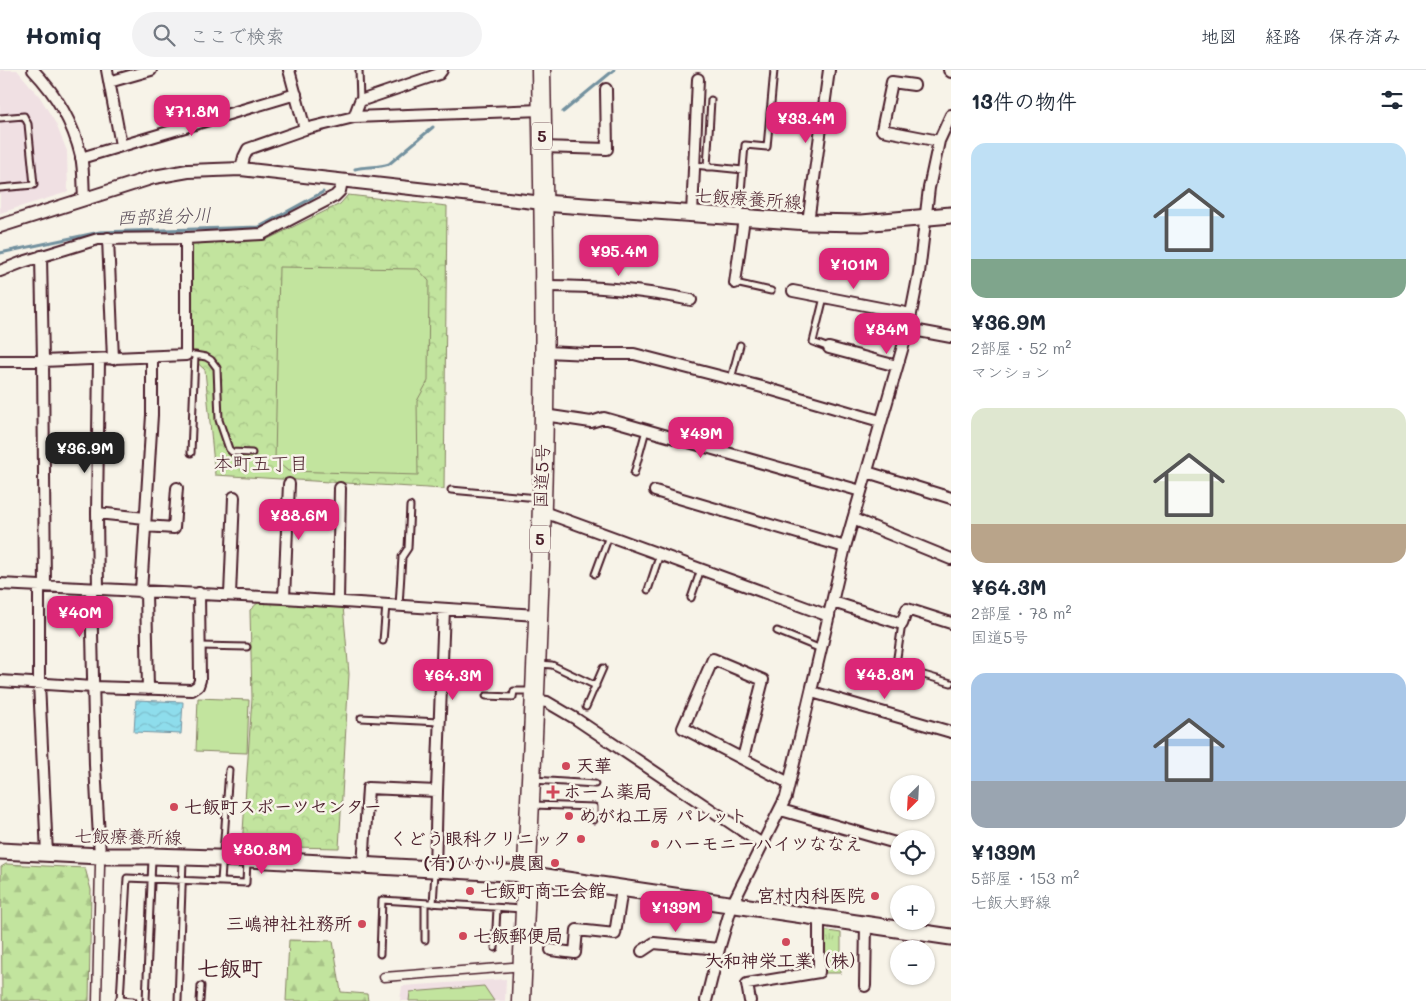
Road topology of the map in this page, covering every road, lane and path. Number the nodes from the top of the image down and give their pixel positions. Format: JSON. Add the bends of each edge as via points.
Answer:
{"nodes":[{"id":1,"x":33,"y":70,"type":"edge"},
{"id":2,"x":107,"y":70,"type":"edge"},
{"id":3,"x":150,"y":70,"type":"edge"},
{"id":4,"x":289,"y":70,"type":"edge"},
{"id":5,"x":359,"y":70,"type":"edge"},
{"id":6,"x":442,"y":70,"type":"edge"},
{"id":7,"x":541,"y":70,"type":"edge"},
{"id":8,"x":774,"y":70,"type":"edge"},
{"id":9,"x":829,"y":70,"type":"edge"},
{"id":10,"x":698,"y":79,"type":"dead end"},
{"id":11,"x":109,"y":82,"type":"junction"},
{"id":12,"x":914,"y":86,"type":"dead end"},
{"id":13,"x":606,"y":89,"type":"dead end"},
{"id":14,"x":296,"y":94,"type":"junction"},
{"id":15,"x":711,"y":100,"type":"dead end"},
{"id":16,"x":360,"y":101,"type":"junction"},
{"id":17,"x":541,"y":110,"type":"junction"},
{"id":18,"x":951,"y":114,"type":"edge"},
{"id":19,"x":354,"y":116,"type":"junction"},
{"id":20,"x":0,"y":118,"type":"edge"},
{"id":21,"x":306,"y":129,"type":"junction"},
{"id":22,"x":939,"y":141,"type":"junction"},
{"id":23,"x":121,"y":145,"type":"junction"},
{"id":24,"x":542,"y":147,"type":"junction"},
{"id":25,"x":81,"y":158,"type":"junction"},
{"id":26,"x":694,"y":166,"type":"junction"},
{"id":27,"x":707,"y":167,"type":"junction"},
{"id":28,"x":241,"y":169,"type":"junction"},
{"id":29,"x":743,"y":170,"type":"junction"},
{"id":30,"x":342,"y":181,"type":"junction"},
{"id":31,"x":0,"y":188,"type":"edge"},
{"id":32,"x":84,"y":199,"type":"junction"},
{"id":33,"x":543,"y":203,"type":"junction"},
{"id":34,"x":692,"y":214,"type":"junction"},
{"id":35,"x":951,"y":215,"type":"edge"},
{"id":36,"x":742,"y":217,"type":"junction"},
{"id":37,"x":926,"y":217,"type":"junction"},
{"id":38,"x":808,"y":222,"type":"junction"},
{"id":39,"x":0,"y":226,"type":"edge"},
{"id":40,"x":108,"y":238,"type":"junction"},
{"id":41,"x":186,"y":238,"type":"junction"},
{"id":42,"x":41,"y":256,"type":"junction"},
{"id":43,"x":0,"y":271,"type":"edge"},
{"id":44,"x":736,"y":283,"type":"joint"},
{"id":45,"x":544,"y":286,"type":"junction"},
{"id":46,"x":771,"y":291,"type":"dead end"},
{"id":47,"x":793,"y":291,"type":"dead end"},
{"id":48,"x":824,"y":297,"type":"junction"},
{"id":49,"x":691,"y":300,"type":"dead end"},
{"id":50,"x":911,"y":314,"type":"junction"},
{"id":51,"x":908,"y":329,"type":"junction"},
{"id":52,"x":951,"y":337,"type":"edge"},
{"id":53,"x":740,"y":345,"type":"dead end"},
{"id":54,"x":829,"y":348,"type":"joint"},
{"id":55,"x":545,"y":352,"type":"junction"},
{"id":56,"x":190,"y":355,"type":"junction"},
{"id":57,"x":152,"y":357,"type":"junction"},
{"id":58,"x":99,"y":359,"type":"junction"},
{"id":59,"x":113,"y":359,"type":"junction"},
{"id":60,"x":43,"y":361,"type":"junction"},
{"id":61,"x":0,"y":362,"type":"edge"},
{"id":62,"x":897,"y":366,"type":"junction"},
{"id":63,"x":731,"y":379,"type":"junction"},
{"id":64,"x":544,"y":415,"type":"junction"},
{"id":65,"x":880,"y":421,"type":"junction"},
{"id":66,"x":646,"y":430,"type":"junction"},
{"id":67,"x":252,"y":452,"type":"dead end"},
{"id":68,"x":191,"y":453,"type":"dead end"},
{"id":69,"x":867,"y":472,"type":"junction"},
{"id":70,"x":634,"y":474,"type":"dead end"},
{"id":71,"x":289,"y":484,"type":"dead end"},
{"id":72,"x":177,"y":488,"type":"dead end"},
{"id":73,"x":340,"y":488,"type":"dead end"},
{"id":74,"x":451,"y":490,"type":"dead end"},
{"id":75,"x":655,"y":491,"type":"dead end"},
{"id":76,"x":861,"y":491,"type":"junction"},
{"id":77,"x":234,"y":497,"type":"dead end"},
{"id":78,"x":951,"y":498,"type":"edge"},
{"id":79,"x":541,"y":505,"type":"junction"},
{"id":80,"x":410,"y":506,"type":"dead end"},
{"id":81,"x":97,"y":513,"type":"junction"},
{"id":82,"x":853,"y":519,"type":"junction"},
{"id":83,"x":145,"y":522,"type":"junction"},
{"id":84,"x":610,"y":536,"type":"junction"},
{"id":85,"x":846,"y":547,"type":"junction"},
{"id":86,"x":660,"y":554,"type":"junction"},
{"id":87,"x":951,"y":559,"type":"edge"},
{"id":88,"x":701,"y":569,"type":"junction"},
{"id":89,"x":595,"y":574,"type":"dead end"},
{"id":90,"x":0,"y":584,"type":"edge"},
{"id":91,"x":42,"y":586,"type":"junction"},
{"id":92,"x":94,"y":589,"type":"junction"},
{"id":93,"x":648,"y":590,"type":"dead end"},
{"id":94,"x":143,"y":592,"type":"junction"},
{"id":95,"x":199,"y":593,"type":"junction"},
{"id":96,"x":230,"y":595,"type":"junction"},
{"id":97,"x":284,"y":598,"type":"junction"},
{"id":98,"x":691,"y":598,"type":"dead end"},
{"id":99,"x":338,"y":601,"type":"junction"},
{"id":100,"x":833,"y":602,"type":"junction"},
{"id":101,"x":386,"y":604,"type":"junction"},
{"id":102,"x":399,"y":606,"type":"junction"},
{"id":103,"x":444,"y":609,"type":"junction"},
{"id":104,"x":537,"y":615,"type":"junction"},
{"id":105,"x":829,"y":616,"type":"junction"},
{"id":106,"x":951,"y":623,"type":"edge"},
{"id":107,"x":902,"y":624,"type":"junction"},
{"id":108,"x":777,"y":631,"type":"dead end"},
{"id":109,"x":384,"y":642,"type":"dead end"},
{"id":110,"x":199,"y":646,"type":"junction"},
{"id":111,"x":247,"y":647,"type":"dead end"},
{"id":112,"x":821,"y":649,"type":"junction"},
{"id":113,"x":535,"y":663,"type":"junction"},
{"id":114,"x":604,"y":668,"type":"dead end"},
{"id":115,"x":0,"y":681,"type":"edge"},
{"id":116,"x":39,"y":683,"type":"junction"},
{"id":117,"x":951,"y":683,"type":"edge"},
{"id":118,"x":596,"y":686,"type":"junction"},
{"id":119,"x":93,"y":687,"type":"junction"},
{"id":120,"x":148,"y":688,"type":"junction"},
{"id":121,"x":812,"y":692,"type":"junction"},
{"id":122,"x":486,"y":696,"type":"dead end"},
{"id":123,"x":534,"y":696,"type":"junction"},
{"id":124,"x":586,"y":707,"type":"dead end"},
{"id":125,"x":361,"y":718,"type":"dead end"},
{"id":126,"x":440,"y":722,"type":"junction"},
{"id":127,"x":951,"y":732,"type":"edge"},
{"id":128,"x":743,"y":758,"type":"junction"},
{"id":129,"x":229,"y":770,"type":"dead end"},
{"id":130,"x":530,"y":780,"type":"junction"},
{"id":131,"x":789,"y":783,"type":"junction"},
{"id":132,"x":595,"y":784,"type":"dead end"},
{"id":133,"x":437,"y":791,"type":"junction"},
{"id":134,"x":529,"y":804,"type":"junction"},
{"id":135,"x":780,"y":810,"type":"junction"},
{"id":136,"x":594,"y":820,"type":"dead end"},
{"id":137,"x":890,"y":841,"type":"edge"},
{"id":138,"x":762,"y":844,"type":"junction"},
{"id":139,"x":0,"y":851,"type":"edge"},
{"id":140,"x":47,"y":854,"type":"junction"},
{"id":141,"x":152,"y":856,"type":"junction"},
{"id":142,"x":183,"y":857,"type":"junction"},
{"id":143,"x":224,"y":858,"type":"junction"},
{"id":144,"x":247,"y":859,"type":"junction"},
{"id":145,"x":100,"y":860,"type":"junction"},
{"id":146,"x":363,"y":866,"type":"junction"},
{"id":147,"x":435,"y":870,"type":"junction"},
{"id":148,"x":526,"y":874,"type":"junction"},
{"id":149,"x":150,"y":879,"type":"junction"},
{"id":150,"x":182,"y":880,"type":"junction"},
{"id":151,"x":222,"y":882,"type":"junction"},
{"id":152,"x":622,"y":890,"type":"junction"},
{"id":153,"x":425,"y":903,"type":"junction"},
{"id":154,"x":433,"y":904,"type":"junction"},
{"id":155,"x":732,"y":905,"type":"junction"},
{"id":156,"x":497,"y":908,"type":"junction"},
{"id":157,"x":524,"y":909,"type":"junction"},
{"id":158,"x":818,"y":917,"type":"junction"},
{"id":159,"x":866,"y":924,"type":"junction"},
{"id":160,"x":950,"y":934,"type":"edge"},
{"id":161,"x":425,"y":940,"type":"dead end"},
{"id":162,"x":495,"y":948,"type":"dead end"},
{"id":163,"x":719,"y":949,"type":"junction"},
{"id":164,"x":551,"y":950,"type":"dead end"},
{"id":165,"x":642,"y":952,"type":"dead end"},
{"id":166,"x":380,"y":954,"type":"dead end"},
{"id":167,"x":512,"y":967,"type":"dead end"},
{"id":168,"x":384,"y":977,"type":"dead end"},
{"id":169,"x":201,"y":986,"type":"dead end"},
{"id":170,"x":865,"y":986,"type":"dead end"},
{"id":171,"x":120,"y":1000,"type":"edge"},
{"id":172,"x":97,"y":1001,"type":"edge"},
{"id":173,"x":132,"y":1001,"type":"edge"},
{"id":174,"x":139,"y":1001,"type":"edge"},
{"id":175,"x":146,"y":1001,"type":"edge"},
{"id":176,"x":178,"y":1001,"type":"edge"},
{"id":177,"x":200,"y":1001,"type":"edge"},
{"id":178,"x":521,"y":1001,"type":"edge"},
{"id":179,"x":706,"y":1001,"type":"edge"},
{"id":180,"x":750,"y":1001,"type":"edge"}],
"edges":[{"from":1,"to":25,"type":"street","via":[[58,99],[70,122]]},
{"from":2,"to":11,"type":"street"},
{"from":3,"to":11,"type":"street"},
{"from":4,"to":14,"type":"street"},
{"from":5,"to":16,"type":"lane"},
{"from":6,"to":16,"type":"street","via":[[440,74]]},
{"from":7,"to":17,"type":"highway","name":"国道5号","number":"5"},
{"from":8,"to":29,"type":"lane","via":[[767,147],[745,145]]},
{"from":9,"to":38,"type":"street"},
{"from":10,"to":26,"type":"street"},
{"from":11,"to":23,"type":"street"},
{"from":12,"to":22,"type":"street","via":[[892,82],[882,130]]},
{"from":13,"to":24,"type":"street","via":[[607,149]]},
{"from":14,"to":21,"type":"street"},
{"from":14,"to":23,"type":"street"},
{"from":15,"to":27,"type":"lane"},
{"from":16,"to":19,"type":"street"},
{"from":17,"to":19,"type":"street"},
{"from":17,"to":24,"type":"highway","name":"国道5号","number":"5"},
{"from":18,"to":22,"type":"street"},
{"from":19,"to":21,"type":"street"},
{"from":20,"to":31,"type":"lane","via":[[24,116],[28,124],[34,184]]},
{"from":21,"to":28,"type":"street","via":[[248,149]]},
{"from":22,"to":37,"type":"street"},
{"from":23,"to":25,"type":"street"},
{"from":24,"to":33,"type":"highway","name":"国道5号","number":"5"},
{"from":25,"to":32,"type":"street"},
{"from":26,"to":27,"type":"lane"},
{"from":26,"to":34,"type":"street"},
{"from":27,"to":29,"type":"lane"},
{"from":28,"to":30,"type":"street"},
{"from":28,"to":32,"type":"street","via":[[188,171],[154,177]]},
{"from":29,"to":36,"type":"lane"},
{"from":30,"to":33,"type":"street"},
{"from":30,"to":41,"type":"street","via":[[335,196],[262,234]]},
{"from":32,"to":39,"type":"street"},
{"from":33,"to":34,"type":"main road","name":"七飯療養所線"},
{"from":33,"to":45,"type":"highway","name":"国道5号","number":"5"},
{"from":34,"to":36,"type":"main road","name":"七飯療養所線"},
{"from":35,"to":37,"type":"main road","name":"七飯療養所線"},
{"from":36,"to":38,"type":"main road","name":"七飯療養所線"},
{"from":36,"to":44,"type":"street"},
{"from":37,"to":38,"type":"main road","name":"七飯療養所線","via":[[862,223]]},
{"from":37,"to":50,"type":"street"},
{"from":40,"to":41,"type":"street"},
{"from":40,"to":42,"type":"street"},
{"from":40,"to":59,"type":"street"},
{"from":41,"to":56,"type":"street"},
{"from":42,"to":43,"type":"street"},
{"from":42,"to":60,"type":"street"},
{"from":44,"to":46,"type":"lane"},
{"from":45,"to":49,"type":"street","via":[[659,294]]},
{"from":45,"to":55,"type":"highway","name":"国道5号","number":"5"},
{"from":47,"to":48,"type":"street"},
{"from":48,"to":50,"type":"street"},
{"from":48,"to":54,"type":"lane","via":[[813,342]]},
{"from":50,"to":51,"type":"street"},
{"from":51,"to":52,"type":"street"},
{"from":51,"to":62,"type":"street"},
{"from":53,"to":63,"type":"lane"},
{"from":54,"to":62,"type":"street"},
{"from":55,"to":63,"type":"street","via":[[634,354]]},
{"from":55,"to":64,"type":"highway","name":"国道5号","number":"5"},
{"from":56,"to":57,"type":"street"},
{"from":56,"to":67,"type":"lane","via":[[206,357],[217,368],[219,420],[229,449],[232,452]]},
{"from":56,"to":68,"type":"lane"},
{"from":57,"to":59,"type":"street"},
{"from":57,"to":83,"type":"street"},
{"from":58,"to":59,"type":"street"},
{"from":58,"to":60,"type":"street"},
{"from":58,"to":81,"type":"street"},
{"from":60,"to":61,"type":"street"},
{"from":60,"to":91,"type":"street"},
{"from":62,"to":65,"type":"street"},
{"from":63,"to":65,"type":"street"},
{"from":64,"to":66,"type":"street","via":[[591,422],[604,418]]},
{"from":64,"to":79,"type":"highway","name":"国道5号","number":"5"},
{"from":65,"to":69,"type":"street"},
{"from":66,"to":70,"type":"lane"},
{"from":66,"to":76,"type":"street"},
{"from":69,"to":76,"type":"street"},
{"from":69,"to":78,"type":"street"},
{"from":71,"to":97,"type":"street"},
{"from":72,"to":83,"type":"street","via":[[174,528]]},
{"from":73,"to":99,"type":"street"},
{"from":74,"to":79,"type":"lane"},
{"from":75,"to":85,"type":"street"},
{"from":76,"to":82,"type":"street"},
{"from":77,"to":96,"type":"street"},
{"from":79,"to":84,"type":"street"},
{"from":79,"to":104,"type":"highway","name":"国道5号","number":"5"},
{"from":80,"to":102,"type":"lane","via":[[408,548],[402,557]]},
{"from":81,"to":83,"type":"street"},
{"from":81,"to":92,"type":"street"},
{"from":82,"to":85,"type":"street"},
{"from":82,"to":87,"type":"street"},
{"from":83,"to":94,"type":"street"},
{"from":84,"to":86,"type":"street"},
{"from":84,"to":89,"type":"lane"},
{"from":85,"to":100,"type":"street"},
{"from":86,"to":88,"type":"street"},
{"from":86,"to":93,"type":"lane"},
{"from":88,"to":98,"type":"lane"},
{"from":88,"to":105,"type":"street"},
{"from":90,"to":91,"type":"street"},
{"from":91,"to":92,"type":"street"},
{"from":91,"to":116,"type":"street"},
{"from":92,"to":94,"type":"street"},
{"from":92,"to":119,"type":"street"},
{"from":94,"to":95,"type":"street"},
{"from":94,"to":120,"type":"street"},
{"from":95,"to":96,"type":"street"},
{"from":95,"to":110,"type":"street"},
{"from":96,"to":97,"type":"street"},
{"from":97,"to":99,"type":"street"},
{"from":99,"to":101,"type":"street"},
{"from":100,"to":105,"type":"street"},
{"from":100,"to":107,"type":"street"},
{"from":101,"to":102,"type":"street"},
{"from":101,"to":109,"type":"lane"},
{"from":102,"to":103,"type":"street"},
{"from":103,"to":104,"type":"street"},
{"from":103,"to":126,"type":"street"},
{"from":104,"to":113,"type":"highway","name":"国道5号","number":"5"},
{"from":105,"to":112,"type":"street"},
{"from":106,"to":107,"type":"street","via":[[907,609]]},
{"from":107,"to":117,"type":"lane","via":[[896,664]]},
{"from":108,"to":112,"type":"lane"},
{"from":110,"to":111,"type":"lane"},
{"from":110,"to":120,"type":"street","via":[[198,686],[192,690]]},
{"from":112,"to":121,"type":"street"},
{"from":113,"to":118,"type":"lane","via":[[552,665]]},
{"from":113,"to":123,"type":"highway","name":"国道5号","number":"5"},
{"from":114,"to":118,"type":"lane"},
{"from":115,"to":116,"type":"street"},
{"from":116,"to":119,"type":"street"},
{"from":116,"to":140,"type":"street"},
{"from":118,"to":124,"type":"lane"},
{"from":119,"to":120,"type":"street"},
{"from":119,"to":145,"type":"street"},
{"from":121,"to":127,"type":"street"},
{"from":121,"to":131,"type":"street"},
{"from":122,"to":123,"type":"lane","via":[[513,697],[514,691]]},
{"from":123,"to":130,"type":"highway","name":"国道5号","number":"5"},
{"from":123,"to":138,"type":"street","via":[[576,719]]},
{"from":125,"to":126,"type":"lane"},
{"from":126,"to":133,"type":"street"},
{"from":128,"to":128,"type":"street","via":[[763,680],[712,659],[683,728]]},
{"from":128,"to":131,"type":"street"},
{"from":129,"to":143,"type":"lane"},
{"from":130,"to":132,"type":"lane"},
{"from":130,"to":134,"type":"highway","name":"国道5号","number":"5"},
{"from":131,"to":135,"type":"street"},
{"from":133,"to":146,"type":"street","via":[[368,788]]},
{"from":133,"to":147,"type":"street"},
{"from":134,"to":136,"type":"lane","via":[[594,807]]},
{"from":134,"to":148,"type":"highway","name":"国道5号","number":"5"},
{"from":135,"to":137,"type":"street"},
{"from":135,"to":138,"type":"street"},
{"from":138,"to":155,"type":"street"},
{"from":139,"to":140,"type":"main road","name":"七飯療養所線"},
{"from":140,"to":145,"type":"main road","name":"七飯療養所線"},
{"from":141,"to":142,"type":"main road","name":"七飯療養所線"},
{"from":141,"to":145,"type":"main road","name":"七飯療養所線"},
{"from":141,"to":149,"type":"lane"},
{"from":142,"to":143,"type":"main road","name":"七飯療養所線"},
{"from":142,"to":150,"type":"lane"},
{"from":143,"to":144,"type":"main road","name":"七飯療養所線"},
{"from":143,"to":151,"type":"lane"},
{"from":144,"to":146,"type":"main road","name":"七飯療養所線"},
{"from":144,"to":151,"type":"lane","via":[[246,883]]},
{"from":145,"to":172,"type":"street"},
{"from":146,"to":147,"type":"main road","name":"七飯療養所線"},
{"from":147,"to":148,"type":"main road","name":"七飯療養所線"},
{"from":147,"to":154,"type":"lane"},
{"from":148,"to":152,"type":"main road","name":"七飯療養所線"},
{"from":148,"to":157,"type":"highway","name":"国道5号","number":"5"},
{"from":149,"to":150,"type":"lane"},
{"from":149,"to":171,"type":"lane","via":[[127,878]]},
{"from":149,"to":175,"type":"lane"},
{"from":150,"to":151,"type":"lane"},
{"from":150,"to":176,"type":"lane"},
{"from":152,"to":155,"type":"main road","name":"七飯療養所線"},
{"from":152,"to":164,"type":"street","via":[[615,934],[577,930],[575,953]]},
{"from":153,"to":154,"type":"lane"},
{"from":153,"to":161,"type":"lane"},
{"from":153,"to":166,"type":"lane","via":[[382,900]]},
{"from":154,"to":156,"type":"lane"},
{"from":155,"to":158,"type":"main road","name":"七飯療養所線"},
{"from":155,"to":163,"type":"street"},
{"from":156,"to":157,"type":"lane"},
{"from":156,"to":162,"type":"lane"},
{"from":157,"to":178,"type":"highway","name":"国道5号","number":"5"},
{"from":158,"to":159,"type":"main road","name":"七飯療養所線"},
{"from":158,"to":180,"type":"street","via":[[819,972],[747,984]]},
{"from":159,"to":160,"type":"main road","name":"七飯療養所線"},
{"from":159,"to":170,"type":"street"},
{"from":163,"to":165,"type":"street","via":[[654,943]]},
{"from":163,"to":179,"type":"street"},
{"from":167,"to":168,"type":"street"},
{"from":169,"to":177,"type":"lane"},
{"from":171,"to":173,"type":"lane"},
{"from":173,"to":174,"type":"lane"}]}
